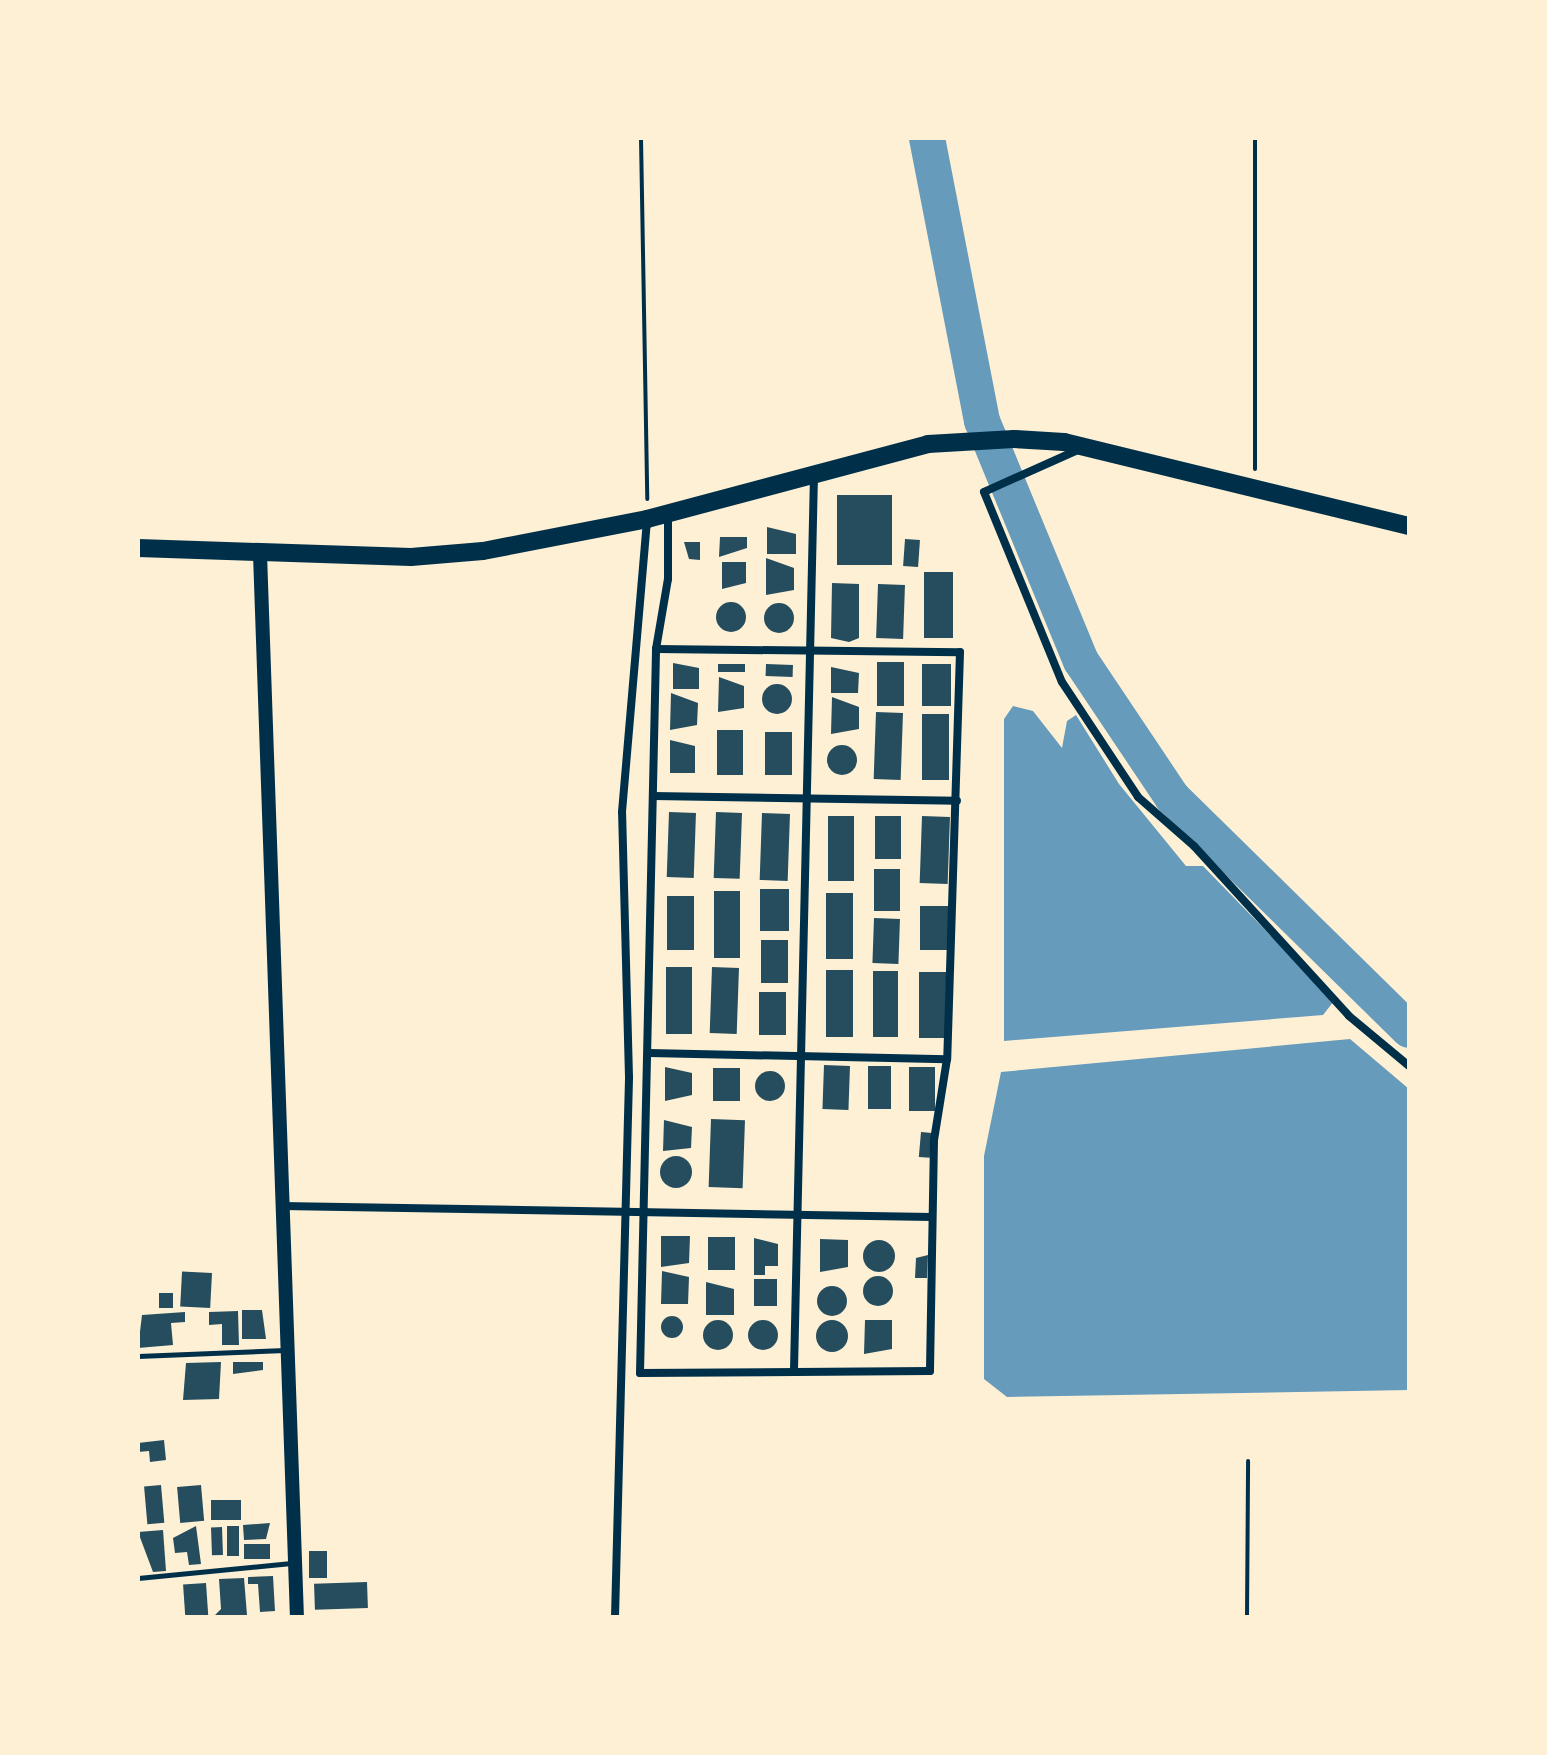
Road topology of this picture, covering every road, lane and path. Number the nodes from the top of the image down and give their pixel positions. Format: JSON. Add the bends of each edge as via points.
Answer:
{"nodes":[{"id":1,"x":641,"y":138,"type":"edge"},
{"id":2,"x":1255,"y":138,"type":"edge"},
{"id":3,"x":1083,"y":447,"type":"junction"},
{"id":4,"x":814,"y":471,"type":"junction"},
{"id":5,"x":1255,"y":492,"type":"junction"},
{"id":6,"x":668,"y":513,"type":"junction"},
{"id":7,"x":647,"y":519,"type":"junction"},
{"id":8,"x":1409,"y":526,"type":"edge"},
{"id":9,"x":138,"y":548,"type":"edge"},
{"id":10,"x":260,"y":554,"type":"junction"},
{"id":11,"x":656,"y":649,"type":"junction"},
{"id":12,"x":810,"y":650,"type":"junction"},
{"id":13,"x":653,"y":796,"type":"junction"},
{"id":14,"x":809,"y":798,"type":"junction"},
{"id":15,"x":957,"y":801,"type":"junction"},
{"id":16,"x":649,"y":1053,"type":"junction"},
{"id":17,"x":803,"y":1054,"type":"junction"},
{"id":18,"x":947,"y":1059,"type":"junction"},
{"id":19,"x":1409,"y":1066,"type":"edge"},
{"id":20,"x":282,"y":1206,"type":"junction"},
{"id":21,"x":625,"y":1207,"type":"junction"},
{"id":22,"x":649,"y":1207,"type":"junction"},
{"id":23,"x":802,"y":1215,"type":"junction"},
{"id":24,"x":932,"y":1217,"type":"junction"},
{"id":25,"x":289,"y":1350,"type":"junction"},
{"id":26,"x":138,"y":1356,"type":"edge"},
{"id":27,"x":794,"y":1370,"type":"junction"},
{"id":28,"x":1248,"y":1461,"type":"dead end"},
{"id":29,"x":296,"y":1563,"type":"junction"},
{"id":30,"x":138,"y":1578,"type":"edge"},
{"id":31,"x":297,"y":1617,"type":"edge"},
{"id":32,"x":615,"y":1617,"type":"edge"},
{"id":33,"x":1247,"y":1617,"type":"edge"}],
"edges":[{"from":1,"to":7,"type":"path"},
{"from":2,"to":5,"type":"path"},
{"from":3,"to":4,"type":"main road","via":[[973,440]]},
{"from":3,"to":5,"type":"main road"},
{"from":3,"to":19,"type":"street","via":[[984,492],[1062,682],[1138,797],[1194,846],[1349,1016]]},
{"from":4,"to":6,"type":"main road"},
{"from":4,"to":12,"type":"street"},
{"from":5,"to":8,"type":"main road"},
{"from":6,"to":7,"type":"main road"},
{"from":6,"to":11,"type":"street","via":[[668,579]]},
{"from":7,"to":10,"type":"main road","via":[[483,551]]},
{"from":7,"to":21,"type":"street","via":[[622,812]]},
{"from":9,"to":10,"type":"main road"},
{"from":10,"to":20,"type":"street"},
{"from":11,"to":12,"type":"street"},
{"from":11,"to":13,"type":"street"},
{"from":12,"to":14,"type":"street"},
{"from":12,"to":15,"type":"street","via":[[960,652]]},
{"from":13,"to":14,"type":"street"},
{"from":13,"to":16,"type":"street"},
{"from":14,"to":15,"type":"street"},
{"from":14,"to":17,"type":"street"},
{"from":15,"to":18,"type":"street"},
{"from":16,"to":17,"type":"street"},
{"from":16,"to":22,"type":"street"},
{"from":17,"to":18,"type":"street"},
{"from":17,"to":23,"type":"street"},
{"from":18,"to":24,"type":"street","via":[[934,1140]]},
{"from":20,"to":21,"type":"street"},
{"from":20,"to":25,"type":"street"},
{"from":21,"to":22,"type":"street"},
{"from":21,"to":32,"type":"street"},
{"from":22,"to":23,"type":"street"},
{"from":22,"to":27,"type":"street","via":[[640,1373]]},
{"from":23,"to":24,"type":"street"},
{"from":23,"to":27,"type":"street"},
{"from":24,"to":27,"type":"street","via":[[930,1371]]},
{"from":25,"to":26,"type":"lane"},
{"from":25,"to":29,"type":"street"},
{"from":28,"to":33,"type":"path"},
{"from":29,"to":30,"type":"lane"},
{"from":29,"to":31,"type":"street"}]}
